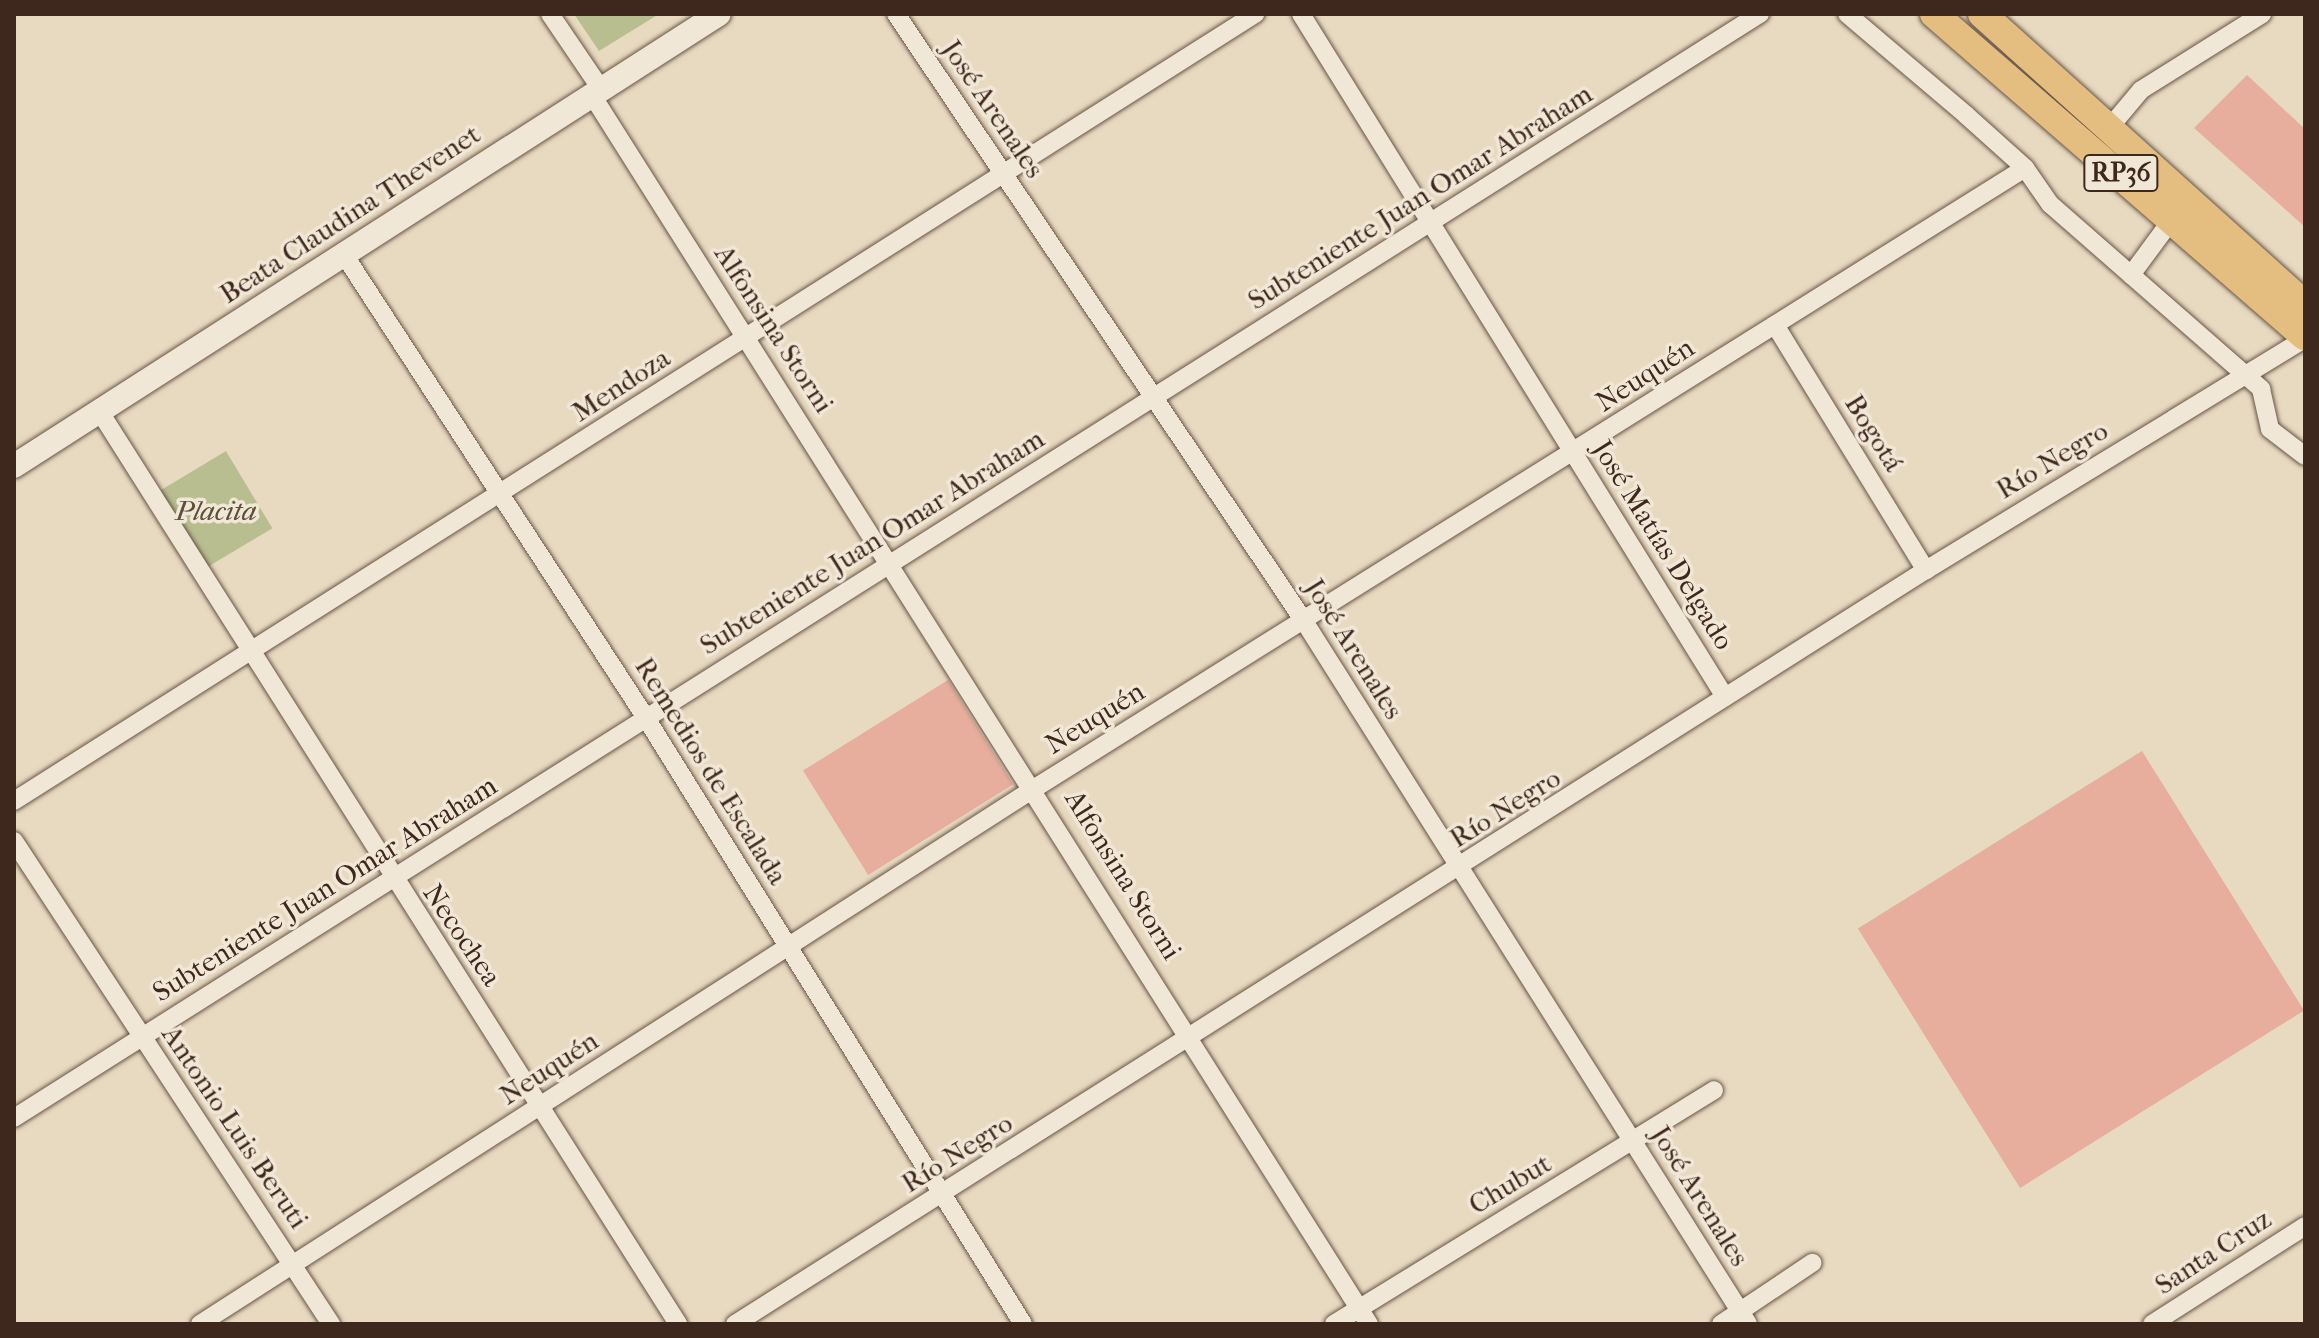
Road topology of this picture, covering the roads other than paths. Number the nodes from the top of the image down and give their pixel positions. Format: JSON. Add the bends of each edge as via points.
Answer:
{"nodes":[{"id":1,"x":550,"y":14,"type":"edge"},
{"id":2,"x":719,"y":14,"type":"edge"},
{"id":3,"x":896,"y":14,"type":"edge"},
{"id":4,"x":1255,"y":14,"type":"edge"},
{"id":5,"x":1301,"y":14,"type":"edge"},
{"id":6,"x":1760,"y":14,"type":"edge"},
{"id":7,"x":1847,"y":14,"type":"edge"},
{"id":8,"x":1934,"y":14,"type":"edge"},
{"id":9,"x":1982,"y":14,"type":"edge"},
{"id":10,"x":2262,"y":14,"type":"edge"},
{"id":11,"x":596,"y":92,"type":"junction"},
{"id":12,"x":2110,"y":127,"type":"junction"},
{"id":13,"x":2025,"y":168,"type":"junction"},
{"id":14,"x":1001,"y":173,"type":"junction"},
{"id":15,"x":2173,"y":218,"type":"junction"},
{"id":16,"x":1432,"y":224,"type":"junction"},
{"id":17,"x":343,"y":253,"type":"junction"},
{"id":18,"x":2131,"y":275,"type":"junction"},
{"id":19,"x":2305,"y":305,"type":"edge"},
{"id":20,"x":1775,"y":325,"type":"junction"},
{"id":21,"x":2305,"y":337,"type":"edge"},
{"id":22,"x":745,"y":338,"type":"junction"},
{"id":23,"x":2244,"y":376,"type":"junction"},
{"id":24,"x":1155,"y":396,"type":"junction"},
{"id":25,"x":100,"y":412,"type":"junction"},
{"id":26,"x":1574,"y":454,"type":"junction"},
{"id":27,"x":2305,"y":456,"type":"edge"},
{"id":28,"x":14,"y":466,"type":"edge"},
{"id":29,"x":500,"y":497,"type":"junction"},
{"id":30,"x":891,"y":562,"type":"junction"},
{"id":31,"x":1926,"y":570,"type":"junction"},
{"id":32,"x":1304,"y":621,"type":"junction"},
{"id":33,"x":252,"y":654,"type":"junction"},
{"id":34,"x":1725,"y":697,"type":"junction"},
{"id":35,"x":646,"y":718,"type":"junction"},
{"id":36,"x":1035,"y":788,"type":"junction"},
{"id":37,"x":14,"y":801,"type":"edge"},
{"id":38,"x":14,"y":841,"type":"edge"},
{"id":39,"x":1459,"y":868,"type":"junction"},
{"id":40,"x":393,"y":882,"type":"junction"},
{"id":41,"x":788,"y":947,"type":"junction"},
{"id":42,"x":140,"y":1037,"type":"junction"},
{"id":43,"x":1192,"y":1038,"type":"junction"},
{"id":44,"x":1714,"y":1090,"type":"dead end"},
{"id":45,"x":542,"y":1106,"type":"junction"},
{"id":46,"x":14,"y":1118,"type":"edge"},
{"id":47,"x":1633,"y":1142,"type":"junction"},
{"id":48,"x":944,"y":1195,"type":"junction"},
{"id":49,"x":2305,"y":1226,"type":"edge"},
{"id":50,"x":293,"y":1262,"type":"junction"},
{"id":51,"x":1812,"y":1263,"type":"dead end"},
{"id":52,"x":1364,"y":1316,"type":"edge"},
{"id":53,"x":756,"y":1318,"type":"edge"},
{"id":54,"x":1744,"y":1318,"type":"edge"},
{"id":55,"x":200,"y":1324,"type":"edge"},
{"id":56,"x":331,"y":1324,"type":"edge"},
{"id":57,"x":678,"y":1324,"type":"edge"},
{"id":58,"x":735,"y":1324,"type":"edge"},
{"id":59,"x":1023,"y":1324,"type":"edge"},
{"id":60,"x":1334,"y":1324,"type":"edge"},
{"id":61,"x":1721,"y":1324,"type":"edge"},
{"id":62,"x":2152,"y":1324,"type":"edge"}],
"edges":[{"from":1,"to":11,"type":"street","name":"Alfonsina Storni"},
{"from":2,"to":11,"type":"main road","name":"Beata Claudina Thevenet"},
{"from":3,"to":14,"type":"street","name":"José Arenales"},
{"from":4,"to":14,"type":"street","name":"Mendoza"},
{"from":5,"to":16,"type":"street","name":"José Matías Delgado"},
{"from":6,"to":16,"type":"street","name":"Subteniente Juan Omar Abraham"},
{"from":7,"to":13,"type":"street"},
{"from":8,"to":15,"type":"main road","number":"RP36"},
{"from":9,"to":12,"type":"main road","number":"RP36"},
{"from":10,"to":12,"type":"street","via":[[2141,90]]},
{"from":11,"to":17,"type":"main road","name":"Beata Claudina Thevenet"},
{"from":11,"to":22,"type":"street","name":"Alfonsina Storni"},
{"from":12,"to":19,"type":"main road","number":"RP36"},
{"from":13,"to":18,"type":"street","via":[[2050,204]]},
{"from":13,"to":20,"type":"street","name":"Neuquén"},
{"from":14,"to":22,"type":"street","name":"Mendoza"},
{"from":14,"to":24,"type":"street","name":"José Arenales"},
{"from":15,"to":18,"type":"street"},
{"from":15,"to":21,"type":"main road","number":"RP36"},
{"from":16,"to":24,"type":"street","name":"Subteniente Juan Omar Abraham"},
{"from":16,"to":26,"type":"street","name":"José Matías Delgado"},
{"from":17,"to":25,"type":"main road","name":"Beata Claudina Thevenet"},
{"from":17,"to":29,"type":"street","name":"Remedios de Escalada"},
{"from":18,"to":23,"type":"street"},
{"from":20,"to":26,"type":"street","name":"Neuquén"},
{"from":20,"to":31,"type":"street","name":"Bogotá"},
{"from":21,"to":23,"type":"street","name":"Río Negro"},
{"from":22,"to":29,"type":"street","name":"Mendoza"},
{"from":22,"to":30,"type":"street","name":"Alfonsina Storni"},
{"from":23,"to":27,"type":"street","via":[[2264,394],[2270,429]]},
{"from":23,"to":31,"type":"street","name":"Río Negro"},
{"from":24,"to":30,"type":"street","name":"Subteniente Juan Omar Abraham"},
{"from":24,"to":32,"type":"street","name":"José Arenales"},
{"from":25,"to":28,"type":"main road","name":"Beata Claudina Thevenet"},
{"from":25,"to":33,"type":"street","name":"Necochea"},
{"from":26,"to":32,"type":"street","name":"Neuquén"},
{"from":26,"to":34,"type":"street","name":"José Matías Delgado"},
{"from":29,"to":33,"type":"street","name":"Mendoza"},
{"from":29,"to":35,"type":"street","name":"Remedios de Escalada"},
{"from":30,"to":35,"type":"street","name":"Subteniente Juan Omar Abraham"},
{"from":30,"to":36,"type":"street","name":"Alfonsina Storni"},
{"from":31,"to":34,"type":"street","name":"Río Negro"},
{"from":32,"to":36,"type":"street","name":"Neuquén"},
{"from":32,"to":39,"type":"street","name":"José Arenales"},
{"from":33,"to":37,"type":"street","name":"Mendoza"},
{"from":33,"to":40,"type":"street","name":"Necochea"},
{"from":34,"to":39,"type":"street","name":"Río Negro"},
{"from":35,"to":40,"type":"street","name":"Subteniente Juan Omar Abraham"},
{"from":35,"to":41,"type":"street","name":"Remedios de Escalada"},
{"from":36,"to":41,"type":"street","name":"Neuquén"},
{"from":36,"to":43,"type":"street","name":"Alfonsina Storni"},
{"from":38,"to":42,"type":"street","name":"Antonio Luis Beruti"},
{"from":39,"to":43,"type":"street","name":"Río Negro"},
{"from":39,"to":47,"type":"street","name":"José Arenales"},
{"from":40,"to":42,"type":"street","name":"Subteniente Juan Omar Abraham"},
{"from":40,"to":45,"type":"street","name":"Necochea"},
{"from":41,"to":45,"type":"street","name":"Neuquén"},
{"from":41,"to":48,"type":"street","name":"Remedios de Escalada"},
{"from":42,"to":46,"type":"street","name":"Subteniente Juan Omar Abraham"},
{"from":42,"to":50,"type":"street","name":"Antonio Luis Beruti"},
{"from":43,"to":48,"type":"street","name":"Río Negro"},
{"from":43,"to":52,"type":"street","name":"Alfonsina Storni"},
{"from":44,"to":47,"type":"street","name":"Chubut"},
{"from":45,"to":50,"type":"street","name":"Neuquén"},
{"from":45,"to":57,"type":"street","name":"Necochea"},
{"from":47,"to":52,"type":"street","name":"Chubut"},
{"from":47,"to":54,"type":"street","name":"José Arenales"},
{"from":48,"to":53,"type":"street","name":"Río Negro"},
{"from":48,"to":59,"type":"street","name":"Remedios de Escalada"},
{"from":49,"to":62,"type":"street","name":"Santa Cruz"},
{"from":50,"to":55,"type":"street","name":"Neuquén"},
{"from":50,"to":56,"type":"street","name":"Antonio Luis Beruti"},
{"from":51,"to":54,"type":"street"},
{"from":52,"to":60,"type":"street","name":"Chubut"},
{"from":53,"to":58,"type":"street","name":"Río Negro"},
{"from":54,"to":61,"type":"street"}]}
